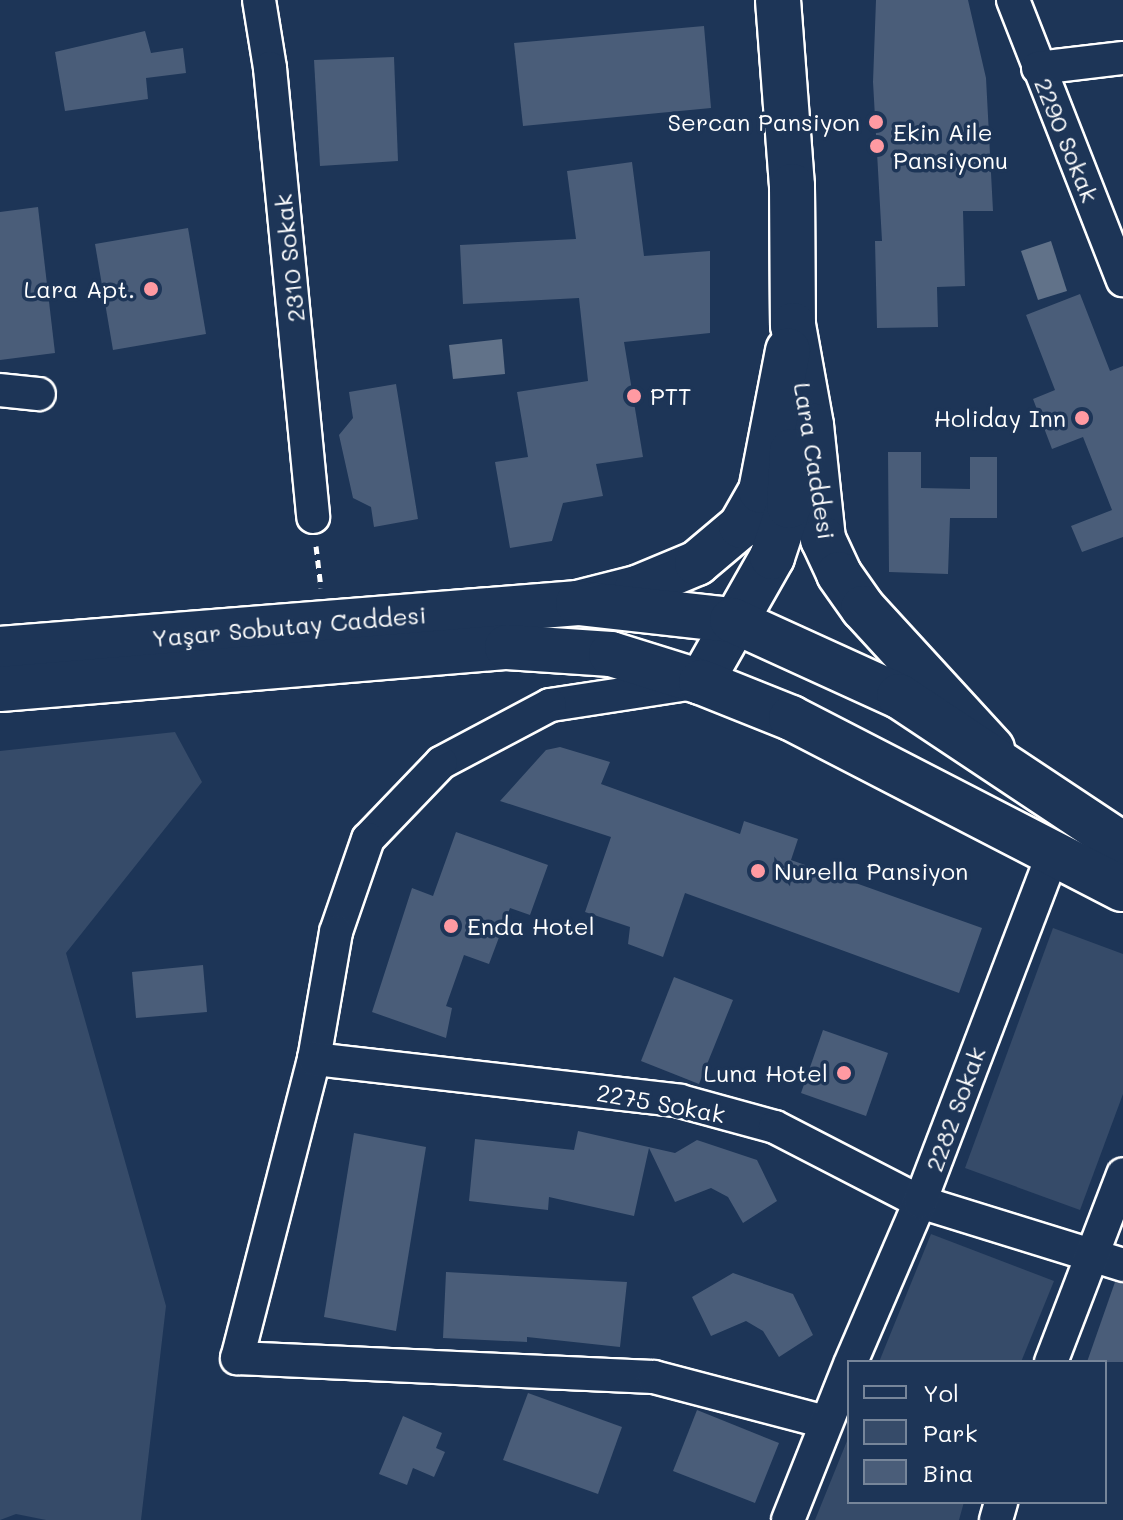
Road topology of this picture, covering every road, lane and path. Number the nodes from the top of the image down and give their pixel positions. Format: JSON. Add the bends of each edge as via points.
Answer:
{"nodes":[{"id":1,"x":259,"y":0,"type":"edge"},
{"id":2,"x":778,"y":0,"type":"edge"},
{"id":3,"x":1013,"y":0,"type":"edge"},
{"id":4,"x":1123,"y":58,"type":"edge"},
{"id":5,"x":1038,"y":68,"type":"junction"},
{"id":6,"x":1123,"y":280,"type":"edge"},
{"id":7,"x":793,"y":325,"type":"junction"},
{"id":8,"x":0,"y":390,"type":"edge"},
{"id":9,"x":39,"y":394,"type":"dead end"},
{"id":10,"x":313,"y":517,"type":"joint"},
{"id":11,"x":308,"y":597,"type":"dead end"},
{"id":12,"x":578,"y":603,"type":"junction"},
{"id":13,"x":732,"y":620,"type":"junction"},
{"id":14,"x":0,"y":649,"type":"edge"},
{"id":15,"x":701,"y":682,"type":"junction"},
{"id":16,"x":0,"y":689,"type":"edge"},
{"id":17,"x":1003,"y":761,"type":"junction"},
{"id":18,"x":1123,"y":845,"type":"edge"},
{"id":19,"x":1053,"y":853,"type":"junction"},
{"id":20,"x":1123,"y":889,"type":"edge"},
{"id":21,"x":314,"y":1059,"type":"junction"},
{"id":22,"x":1123,"y":1174,"type":"edge"},
{"id":23,"x":920,"y":1202,"type":"junction"},
{"id":24,"x":1089,"y":1252,"type":"junction"},
{"id":25,"x":1123,"y":1265,"type":"edge"},
{"id":26,"x":852,"y":1360,"type":"edge"},
{"id":27,"x":1052,"y":1360,"type":"edge"},
{"id":28,"x":847,"y":1371,"type":"edge"},
{"id":29,"x":825,"y":1422,"type":"junction"},
{"id":30,"x":788,"y":1520,"type":"edge"}],
"edges":[{"from":1,"to":10,"type":"street","name":"2310 Sokak"},
{"from":2,"to":7,"type":"main road","name":"Lara Caddesi","via":[[792,186]]},
{"from":3,"to":5,"type":"street","name":"2290 Sokak"},
{"from":4,"to":5,"type":"street"},
{"from":5,"to":6,"type":"street","name":"2290 Sokak"},
{"from":7,"to":12,"type":"main road","via":[[761,491],[741,526],[697,563],[637,588]]},
{"from":7,"to":13,"type":"main road","via":[[789,506],[772,557]]},
{"from":7,"to":17,"type":"main road","name":"Lara Caddesi","via":[[823,539],[839,574]]},
{"from":8,"to":9,"type":"street"},
{"from":10,"to":11,"type":"path","via":[[321,590]]},
{"from":12,"to":13,"type":"main road"},
{"from":12,"to":14,"type":"main road","name":"Yaşar Sobutay Caddesi"},
{"from":13,"to":15,"type":"main road"},
{"from":13,"to":17,"type":"main road","via":[[899,696]]},
{"from":15,"to":16,"type":"main road","via":[[611,654],[507,647]]},
{"from":15,"to":19,"type":"main road","via":[[791,718]]},
{"from":15,"to":21,"type":"street","via":[[550,705],[441,763],[368,839],[336,932]]},
{"from":17,"to":18,"type":"main road","name":"Lara Caddesi"},
{"from":19,"to":20,"type":"main road"},
{"from":19,"to":23,"type":"street","name":"2282 Sokak"},
{"from":21,"to":23,"type":"street","name":"2275 Sokak","via":[[680,1101],[775,1127]]},
{"from":21,"to":29,"type":"street","via":[[237,1358],[654,1377]]},
{"from":22,"to":24,"type":"street"},
{"from":23,"to":24,"type":"street","name":"2275 Sokak"},
{"from":23,"to":26,"type":"street","name":"2282 Sokak"},
{"from":24,"to":25,"type":"street","name":"2275 Sokak"},
{"from":24,"to":27,"type":"street"},
{"from":28,"to":29,"type":"street","name":"2282 Sokak"},
{"from":29,"to":30,"type":"street","name":"2282 Sokak"}]}
